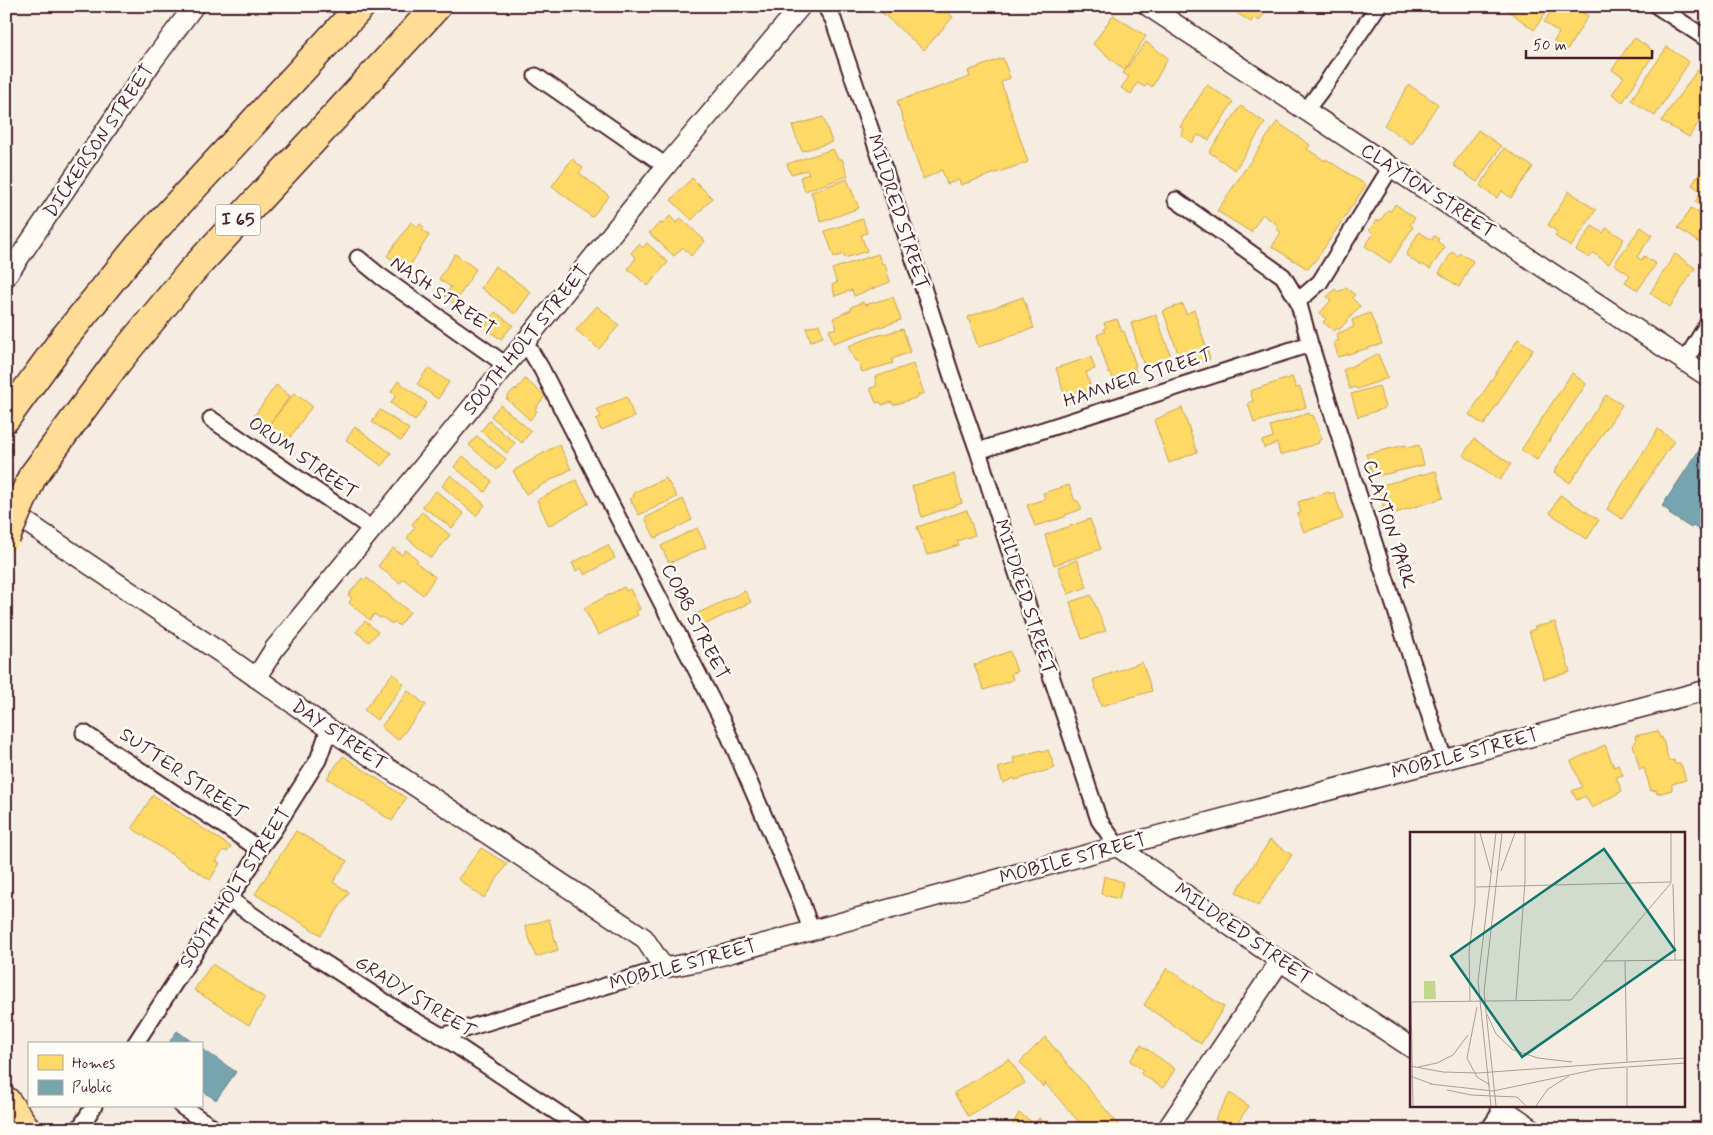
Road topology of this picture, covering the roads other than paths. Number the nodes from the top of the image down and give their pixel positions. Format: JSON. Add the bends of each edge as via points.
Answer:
{"nodes":[{"id":1,"x":194,"y":6,"type":"edge"},
{"id":2,"x":361,"y":6,"type":"edge"},
{"id":3,"x":437,"y":6,"type":"edge"},
{"id":4,"x":801,"y":6,"type":"edge"},
{"id":5,"x":824,"y":6,"type":"edge"},
{"id":6,"x":1148,"y":6,"type":"edge"},
{"id":7,"x":1378,"y":6,"type":"edge"},
{"id":8,"x":1658,"y":6,"type":"edge"},
{"id":9,"x":1707,"y":39,"type":"edge"},
{"id":10,"x":536,"y":76,"type":"dead end"},
{"id":11,"x":1306,"y":110,"type":"junction"},
{"id":12,"x":666,"y":166,"type":"junction"},
{"id":13,"x":1391,"y":167,"type":"junction"},
{"id":14,"x":1176,"y":200,"type":"dead end"},
{"id":15,"x":358,"y":258,"type":"dead end"},
{"id":16,"x":6,"y":277,"type":"edge"},
{"id":17,"x":1298,"y":301,"type":"junction"},
{"id":18,"x":1707,"y":325,"type":"edge"},
{"id":19,"x":525,"y":342,"type":"junction"},
{"id":20,"x":1310,"y":344,"type":"junction"},
{"id":21,"x":1685,"y":361,"type":"junction"},
{"id":22,"x":506,"y":365,"type":"junction"},
{"id":23,"x":1707,"y":376,"type":"edge"},
{"id":24,"x":6,"y":418,"type":"edge"},
{"id":25,"x":211,"y":419,"type":"dead end"},
{"id":26,"x":978,"y":451,"type":"junction"},
{"id":27,"x":32,"y":477,"type":"junction"},
{"id":28,"x":6,"y":508,"type":"edge"},
{"id":29,"x":6,"y":515,"type":"edge"},
{"id":30,"x":372,"y":529,"type":"junction"},
{"id":31,"x":6,"y":537,"type":"edge"},
{"id":32,"x":256,"y":678,"type":"junction"},
{"id":33,"x":1707,"y":690,"type":"edge"},
{"id":34,"x":329,"y":729,"type":"junction"},
{"id":35,"x":84,"y":733,"type":"dead end"},
{"id":36,"x":1444,"y":760,"type":"junction"},
{"id":37,"x":1118,"y":847,"type":"junction"},
{"id":38,"x":259,"y":849,"type":"junction"},
{"id":39,"x":228,"y":898,"type":"junction"},
{"id":40,"x":810,"y":930,"type":"junction"},
{"id":41,"x":1280,"y":961,"type":"junction"},
{"id":42,"x":664,"y":968,"type":"junction"},
{"id":43,"x":442,"y":1036,"type":"junction"},
{"id":44,"x":136,"y":1042,"type":"edge"},
{"id":45,"x":1410,"y":1047,"type":"edge"},
{"id":46,"x":6,"y":1101,"type":"edge"},
{"id":47,"x":93,"y":1108,"type":"edge"},
{"id":48,"x":184,"y":1108,"type":"edge"},
{"id":49,"x":1500,"y":1108,"type":"edge"},
{"id":50,"x":1502,"y":1108,"type":"edge"},
{"id":51,"x":26,"y":1129,"type":"edge"},
{"id":52,"x":79,"y":1129,"type":"edge"},
{"id":53,"x":214,"y":1129,"type":"edge"},
{"id":54,"x":582,"y":1129,"type":"edge"},
{"id":55,"x":1167,"y":1129,"type":"edge"},
{"id":56,"x":1489,"y":1129,"type":"edge"},
{"id":57,"x":1533,"y":1129,"type":"edge"}],
"edges":[{"from":1,"to":16,"type":"street","name":"DICKERSON STREET","via":[[152,62]]},
{"from":2,"to":24,"type":"highway","number":"I 65","via":[[139,246],[65,337]]},
{"from":3,"to":27,"type":"highway","number":"I 65","via":[[191,272],[117,362]]},
{"from":4,"to":12,"type":"street","name":"SOUTH HOLT STREET"},
{"from":5,"to":26,"type":"street","name":"MILDRED STREET","via":[[833,19]]},
{"from":6,"to":11,"type":"street","name":"CLAYTON STREET"},
{"from":7,"to":11,"type":"street"},
{"from":8,"to":9,"type":"street"},
{"from":10,"to":12,"type":"street"},
{"from":11,"to":13,"type":"street","name":"CLAYTON STREET"},
{"from":12,"to":19,"type":"street","name":"SOUTH HOLT STREET"},
{"from":13,"to":17,"type":"street","via":[[1320,282]]},
{"from":13,"to":21,"type":"street","name":"CLAYTON STREET"},
{"from":14,"to":17,"type":"street","name":"CLAYTON PARK","via":[[1279,272]]},
{"from":15,"to":22,"type":"street","name":"NASH STREET"},
{"from":17,"to":20,"type":"street","name":"CLAYTON PARK"},
{"from":18,"to":21,"type":"street"},
{"from":19,"to":22,"type":"street","name":"SOUTH HOLT STREET"},
{"from":19,"to":40,"type":"street","name":"COBB STREET","via":[[542,368],[723,722],[801,901]]},
{"from":20,"to":26,"type":"street","name":"HAMNER STREET"},
{"from":20,"to":36,"type":"street","name":"CLAYTON PARK"},
{"from":21,"to":23,"type":"street","name":"CLAYTON STREET"},
{"from":22,"to":30,"type":"street","name":"SOUTH HOLT STREET"},
{"from":25,"to":30,"type":"street","name":"ORUM STREET"},
{"from":26,"to":37,"type":"street","name":"MILDRED STREET","via":[[1099,820]]},
{"from":27,"to":29,"type":"highway","number":"I 65","bridge":true},
{"from":27,"to":31,"type":"highway","bridge":true},
{"from":28,"to":32,"type":"street","name":"DAY STREET"},
{"from":30,"to":32,"type":"street","name":"SOUTH HOLT STREET","via":[[275,648]]},
{"from":32,"to":34,"type":"street","name":"DAY STREET"},
{"from":33,"to":36,"type":"street","name":"MOBILE STREET"},
{"from":34,"to":38,"type":"street","name":"SOUTH HOLT STREET","via":[[318,760]]},
{"from":34,"to":42,"type":"street","name":"DAY STREET","via":[[644,938]]},
{"from":35,"to":38,"type":"street","name":"SUTTER STREET"},
{"from":36,"to":37,"type":"street","name":"MOBILE STREET"},
{"from":37,"to":40,"type":"street","name":"MOBILE STREET"},
{"from":37,"to":41,"type":"street","name":"MILDRED STREET"},
{"from":38,"to":39,"type":"street","name":"SOUTH HOLT STREET"},
{"from":39,"to":43,"type":"street","name":"GRADY STREET"},
{"from":39,"to":44,"type":"street","name":"SOUTH HOLT STREET"},
{"from":40,"to":42,"type":"street","name":"MOBILE STREET","via":[[701,961]]},
{"from":41,"to":45,"type":"street","name":"MILDRED STREET"},
{"from":41,"to":55,"type":"street"},
{"from":42,"to":43,"type":"street","name":"MOBILE STREET"},
{"from":43,"to":54,"type":"street","name":"GRADY STREET"},
{"from":46,"to":51,"type":"highway"},
{"from":47,"to":52,"type":"street"},
{"from":48,"to":53,"type":"street"},
{"from":49,"to":56,"type":"street"},
{"from":50,"to":57,"type":"street"}]}
